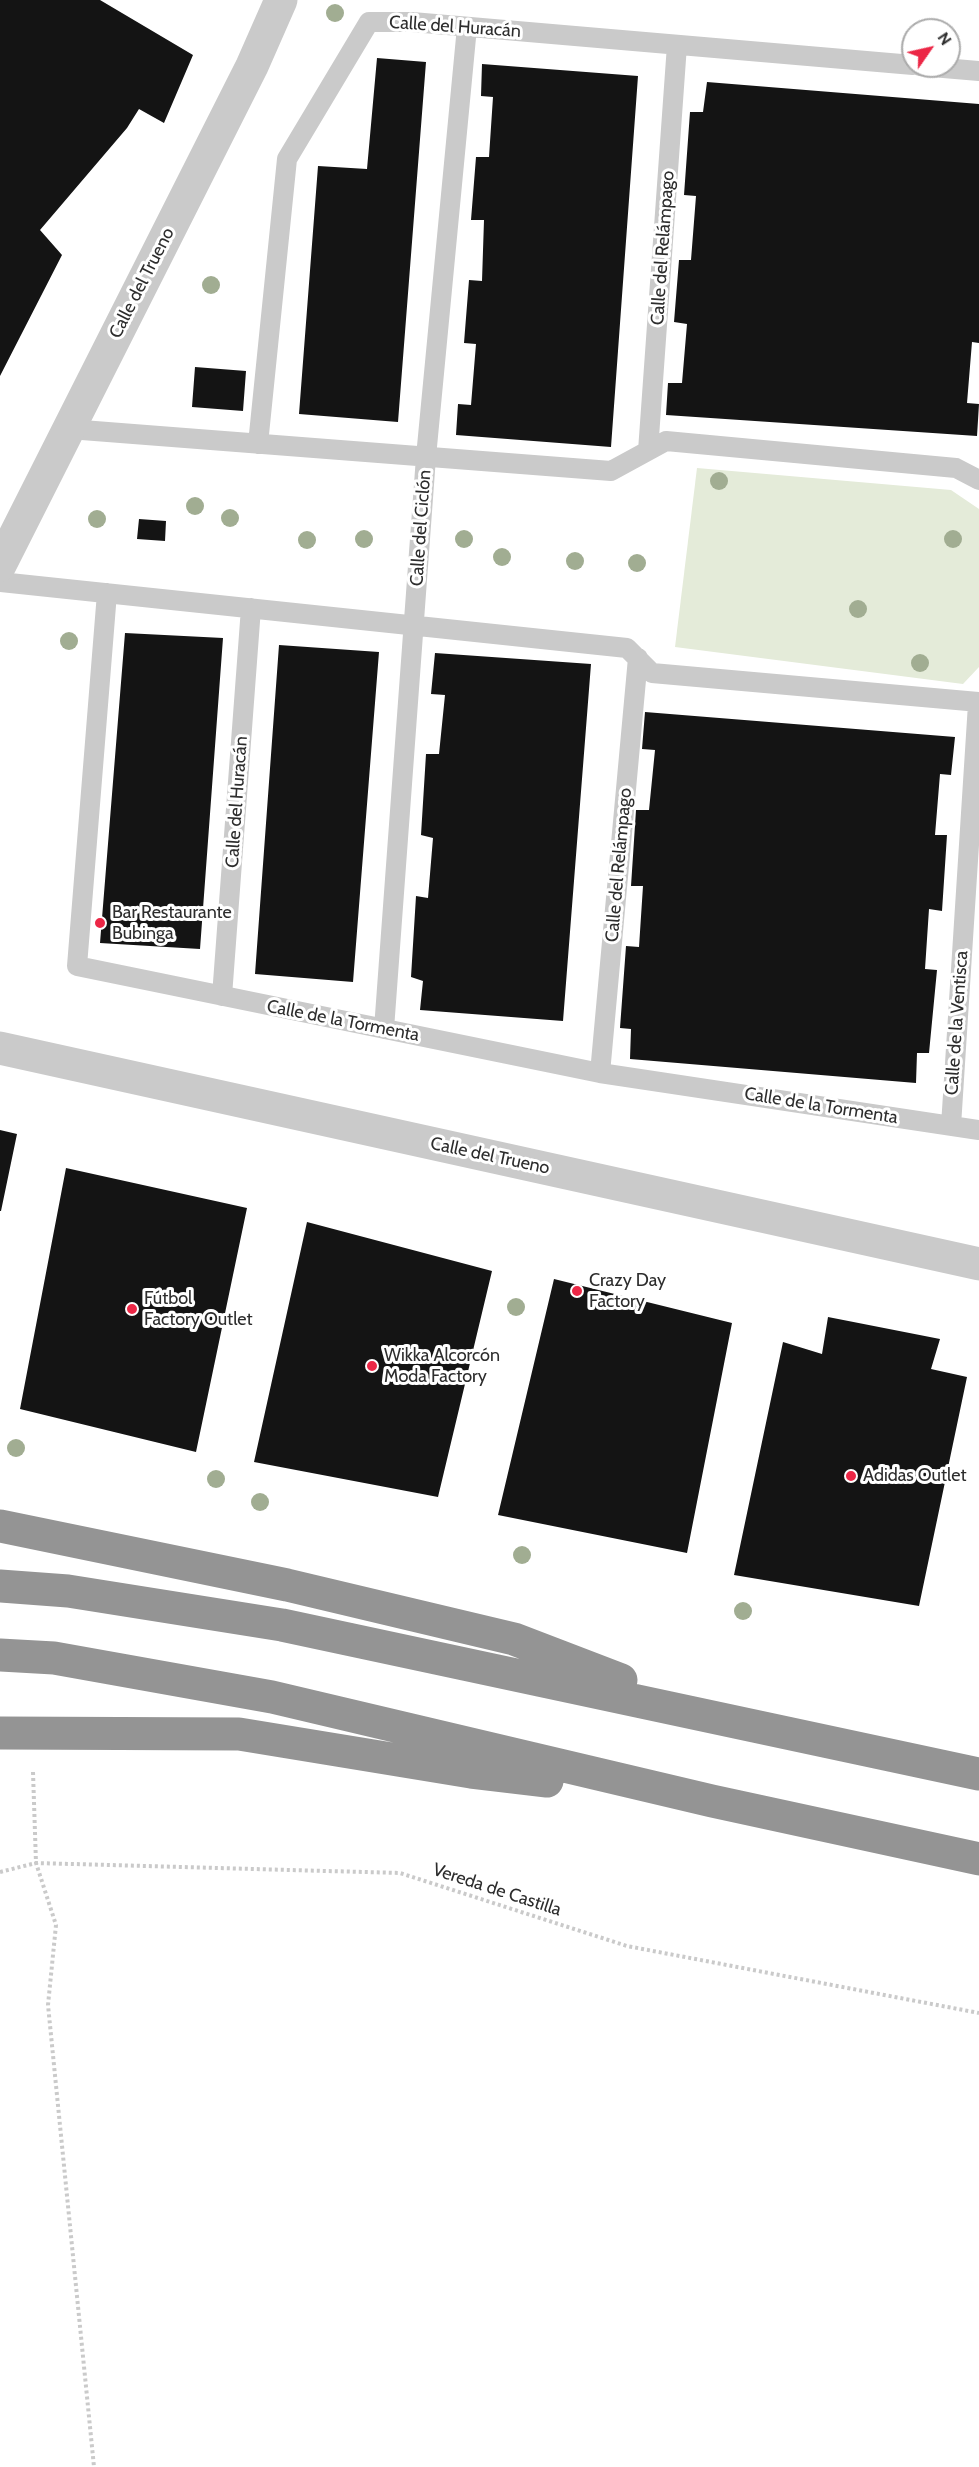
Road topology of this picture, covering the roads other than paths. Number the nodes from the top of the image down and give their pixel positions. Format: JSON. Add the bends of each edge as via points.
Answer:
{"nodes":[{"id":1,"x":281,"y":0,"type":"edge"},
{"id":2,"x":466,"y":27,"type":"junction"},
{"id":3,"x":677,"y":45,"type":"junction"},
{"id":4,"x":901,"y":64,"type":"edge"},
{"id":5,"x":961,"y":69,"type":"edge"},
{"id":6,"x":979,"y":71,"type":"edge"},
{"id":7,"x":69,"y":429,"type":"junction"},
{"id":8,"x":258,"y":444,"type":"junction"},
{"id":9,"x":648,"y":451,"type":"junction"},
{"id":10,"x":426,"y":457,"type":"junction"},
{"id":11,"x":979,"y":480,"type":"edge"},
{"id":12,"x":0,"y":565,"type":"edge"},
{"id":13,"x":0,"y":582,"type":"edge"},
{"id":14,"x":107,"y":593,"type":"junction"},
{"id":15,"x":251,"y":608,"type":"junction"},
{"id":16,"x":415,"y":626,"type":"junction"},
{"id":17,"x":638,"y":658,"type":"junction"},
{"id":18,"x":979,"y":703,"type":"edge"},
{"id":19,"x":222,"y":996,"type":"junction"},
{"id":20,"x":384,"y":1029,"type":"junction"},
{"id":21,"x":0,"y":1048,"type":"edge"},
{"id":22,"x":600,"y":1072,"type":"junction"},
{"id":23,"x":951,"y":1126,"type":"junction"},
{"id":24,"x":979,"y":1130,"type":"edge"},
{"id":25,"x":979,"y":1264,"type":"edge"},
{"id":26,"x":0,"y":1526,"type":"edge"},
{"id":27,"x":0,"y":1586,"type":"edge"},
{"id":28,"x":0,"y":1655,"type":"edge"},
{"id":29,"x":721,"y":1717,"type":"junction"},
{"id":30,"x":15,"y":1733,"type":"edge"},
{"id":31,"x":979,"y":1774,"type":"edge"},
{"id":32,"x":712,"y":1801,"type":"junction"},
{"id":33,"x":979,"y":1859,"type":"edge"}],
"edges":[{"from":1,"to":7,"type":"street","name":"Calle del Trueno","via":[[252,66]]},
{"from":2,"to":3,"type":"lane","name":"Calle del Huracán"},
{"from":2,"to":8,"type":"lane","name":"Calle del Huracán","via":[[369,22],[287,159]]},
{"from":2,"to":10,"type":"lane","name":"Calle del Ciclón"},
{"from":3,"to":4,"type":"lane","name":"Calle del Huracán"},
{"from":3,"to":9,"type":"lane","name":"Calle del Relámpago"},
{"from":5,"to":6,"type":"lane"},
{"from":7,"to":8,"type":"lane"},
{"from":7,"to":12,"type":"street","name":"Calle del Trueno"},
{"from":8,"to":10,"type":"lane"},
{"from":9,"to":10,"type":"lane","via":[[611,471]]},
{"from":9,"to":11,"type":"lane","via":[[666,441],[956,468]]},
{"from":10,"to":16,"type":"lane","name":"Calle del Ciclón"},
{"from":13,"to":14,"type":"lane"},
{"from":14,"to":15,"type":"lane"},
{"from":14,"to":19,"type":"lane","name":"Calle de la Tormenta","via":[[77,966]]},
{"from":15,"to":16,"type":"lane"},
{"from":15,"to":19,"type":"lane","name":"Calle del Huracán"},
{"from":16,"to":17,"type":"lane","via":[[627,648]]},
{"from":16,"to":20,"type":"lane","name":"Calle del Ciclón"},
{"from":17,"to":18,"type":"lane","via":[[652,673]]},
{"from":17,"to":22,"type":"lane","name":"Calle del Relámpago"},
{"from":18,"to":23,"type":"lane","name":"Calle de la Ventisca"},
{"from":19,"to":20,"type":"lane","name":"Calle de la Tormenta"},
{"from":20,"to":22,"type":"lane","name":"Calle de la Tormenta"},
{"from":21,"to":25,"type":"street","name":"Calle del Trueno"},
{"from":22,"to":23,"type":"lane","name":"Calle de la Tormenta"},
{"from":23,"to":24,"type":"lane","name":"Calle de la Tormenta"},
{"from":26,"to":29,"type":"highway","via":[[287,1585],[514,1640]]},
{"from":27,"to":29,"type":"highway","via":[[68,1591],[282,1625]]},
{"from":28,"to":32,"type":"highway","via":[[54,1658],[272,1697]]},
{"from":29,"to":31,"type":"highway"},
{"from":30,"to":32,"type":"highway","via":[[239,1734],[471,1772]]},
{"from":32,"to":33,"type":"highway"}]}
